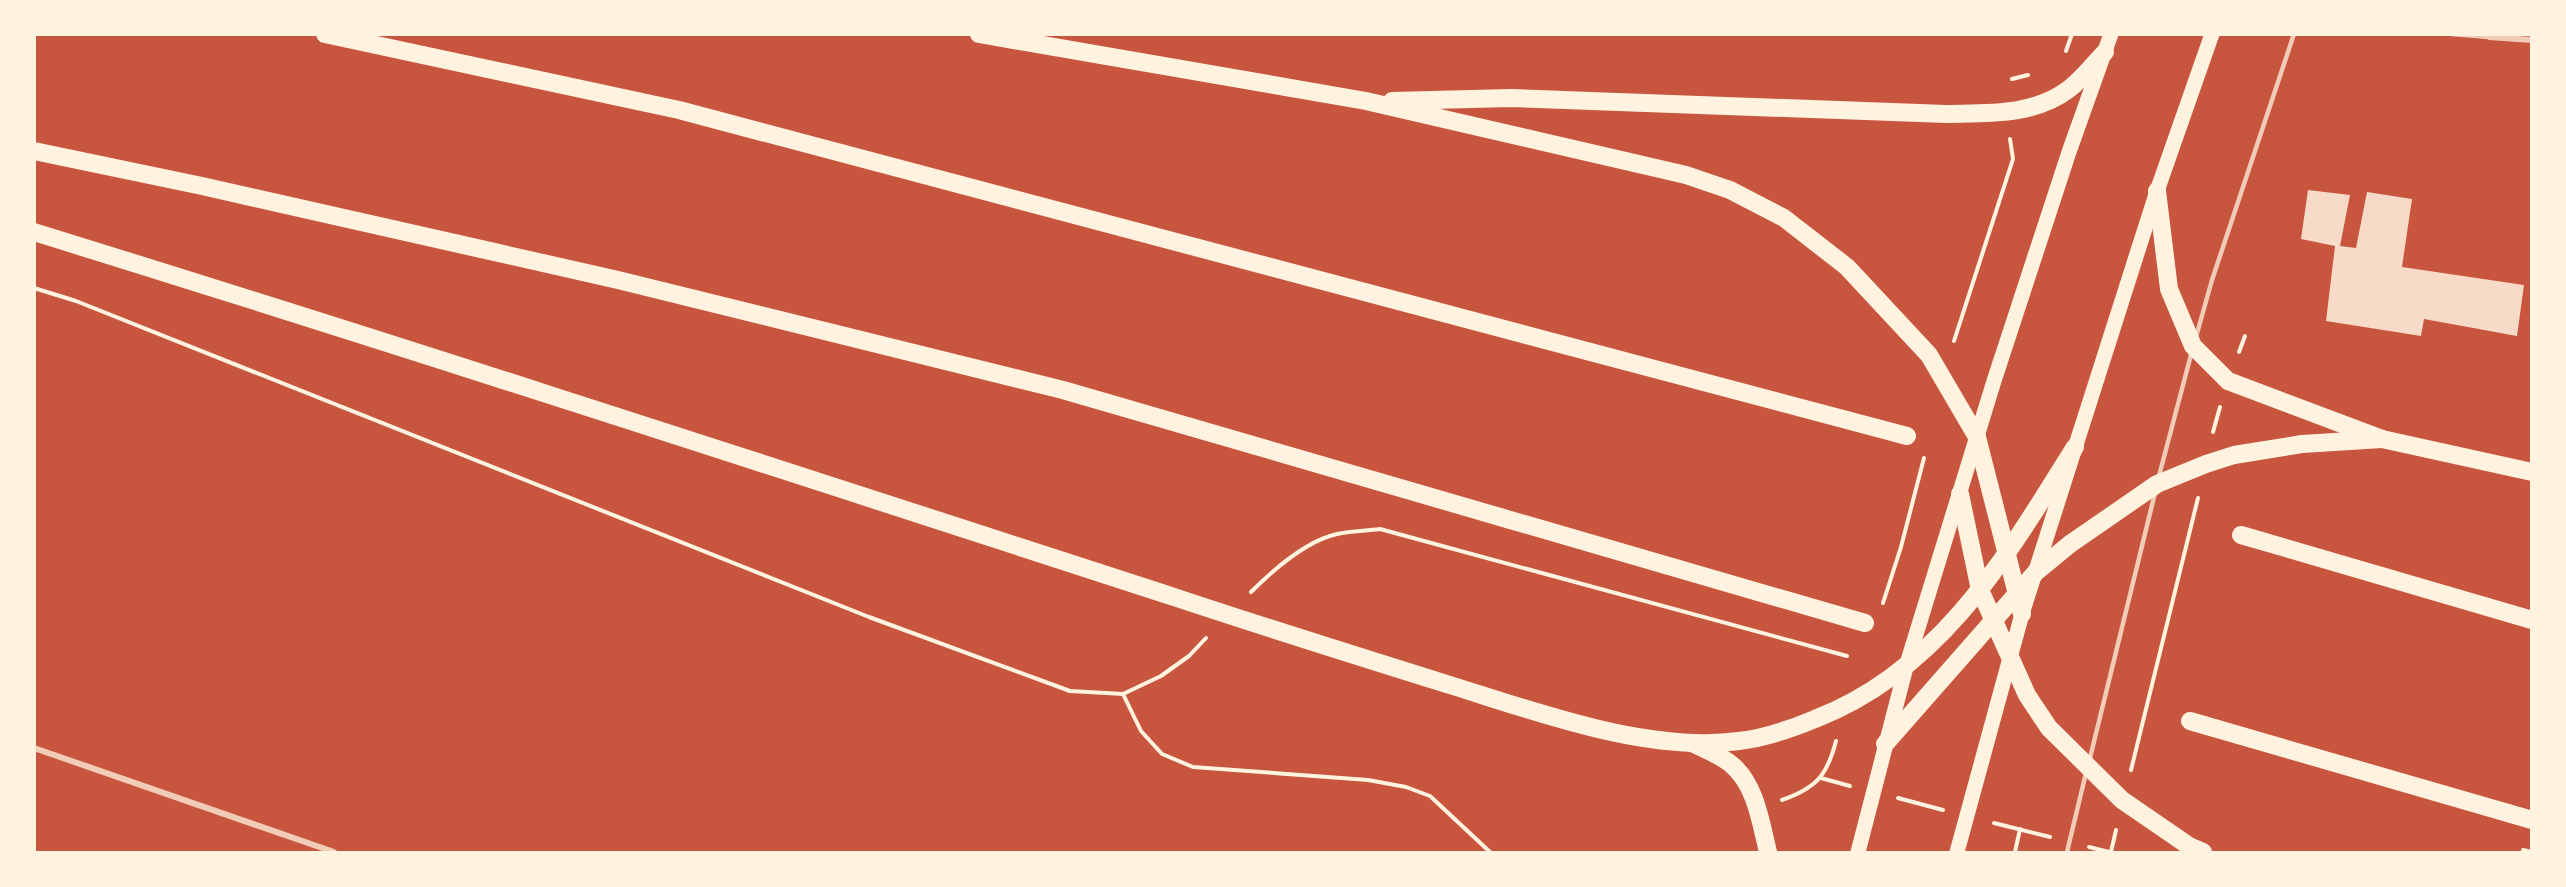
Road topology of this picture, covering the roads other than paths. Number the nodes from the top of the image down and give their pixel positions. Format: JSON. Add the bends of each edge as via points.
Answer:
{"nodes":[{"id":1,"x":325,"y":34,"type":"edge"},
{"id":2,"x":979,"y":34,"type":"edge"},
{"id":3,"x":2212,"y":34,"type":"edge"},
{"id":4,"x":2294,"y":34,"type":"edge"},
{"id":5,"x":2451,"y":34,"type":"edge"},
{"id":6,"x":2487,"y":36,"type":"edge"},
{"id":7,"x":2532,"y":40,"type":"edge"},
{"id":8,"x":2108,"y":43,"type":"edge"},
{"id":9,"x":1366,"y":101,"type":"junction"},
{"id":10,"x":34,"y":151,"type":"edge"},
{"id":11,"x":2157,"y":191,"type":"junction"},
{"id":12,"x":34,"y":232,"type":"edge"},
{"id":13,"x":2193,"y":346,"type":"junction"},
{"id":14,"x":1907,"y":436,"type":"dead end"},
{"id":15,"x":1977,"y":437,"type":"junction"},
{"id":16,"x":2382,"y":439,"type":"junction"},
{"id":17,"x":2075,"y":447,"type":"junction"},
{"id":18,"x":2532,"y":472,"type":"edge"},
{"id":19,"x":2157,"y":484,"type":"junction"},
{"id":20,"x":1960,"y":494,"type":"junction"},
{"id":21,"x":2241,"y":535,"type":"dead end"},
{"id":22,"x":2006,"y":557,"type":"junction"},
{"id":23,"x":2036,"y":572,"type":"junction"},
{"id":24,"x":1980,"y":590,"type":"junction"},
{"id":25,"x":2016,"y":595,"type":"junction"},
{"id":26,"x":2022,"y":614,"type":"junction"},
{"id":27,"x":1872,"y":618,"type":"road end"},
{"id":28,"x":2532,"y":620,"type":"edge"},
{"id":29,"x":1994,"y":622,"type":"junction"},
{"id":30,"x":2010,"y":658,"type":"junction"},
{"id":31,"x":1906,"y":667,"type":"junction"},
{"id":32,"x":2190,"y":721,"type":"dead end"},
{"id":33,"x":1694,"y":744,"type":"junction"},
{"id":34,"x":1885,"y":744,"type":"junction"},
{"id":35,"x":34,"y":748,"type":"edge"},
{"id":36,"x":2087,"y":768,"type":"junction"},
{"id":37,"x":2532,"y":820,"type":"edge"},
{"id":38,"x":334,"y":852,"type":"edge"},
{"id":39,"x":1768,"y":852,"type":"edge"},
{"id":40,"x":1858,"y":852,"type":"edge"},
{"id":41,"x":1957,"y":852,"type":"edge"},
{"id":42,"x":2067,"y":852,"type":"edge"},
{"id":43,"x":2203,"y":852,"type":"edge"}],
"edges":[{"from":1,"to":14,"type":"highway","via":[[679,110]]},
{"from":2,"to":9,"type":"highway"},
{"from":3,"to":11,"type":"main road"},
{"from":4,"to":13,"type":"lane"},
{"from":5,"to":6,"type":"lane"},
{"from":6,"to":7,"type":"street"},
{"from":8,"to":9,"type":"highway","via":[[2070,88],[2042,105],[2007,113],[1511,98]]},
{"from":8,"to":15,"type":"main road"},
{"from":9,"to":15,"type":"highway","via":[[1686,175],[1730,190],[1784,218],[1847,267],[1929,356]]},
{"from":10,"to":27,"type":"highway","via":[[606,278],[1063,390]]},
{"from":11,"to":13,"type":"highway","via":[[2169,289]]},
{"from":11,"to":17,"type":"main road"},
{"from":12,"to":33,"type":"highway","via":[[1273,631],[1539,713],[1640,737]]},
{"from":13,"to":16,"type":"highway","via":[[2228,381]]},
{"from":13,"to":19,"type":"lane"},
{"from":15,"to":20,"type":"main road"},
{"from":15,"to":22,"type":"highway"},
{"from":16,"to":18,"type":"highway"},
{"from":16,"to":19,"type":"highway","via":[[2302,444],[2234,455]]},
{"from":17,"to":22,"type":"highway"},
{"from":17,"to":23,"type":"main road"},
{"from":19,"to":23,"type":"highway"},
{"from":19,"to":36,"type":"lane"},
{"from":20,"to":24,"type":"highway"},
{"from":20,"to":31,"type":"main road"},
{"from":21,"to":28,"type":"highway"},
{"from":22,"to":24,"type":"highway"},
{"from":22,"to":25,"type":"highway"},
{"from":23,"to":25,"type":"highway"},
{"from":23,"to":26,"type":"main road"},
{"from":24,"to":29,"type":"highway"},
{"from":24,"to":31,"type":"highway"},
{"from":25,"to":26,"type":"highway"},
{"from":25,"to":29,"type":"highway"},
{"from":26,"to":30,"type":"main road"},
{"from":29,"to":30,"type":"highway"},
{"from":29,"to":34,"type":"highway"},
{"from":30,"to":36,"type":"highway","via":[[2027,695],[2049,728]]},
{"from":30,"to":41,"type":"main road"},
{"from":31,"to":33,"type":"highway","via":[[1846,707],[1787,730],[1742,741]]},
{"from":31,"to":34,"type":"main road"},
{"from":32,"to":37,"type":"highway"},
{"from":33,"to":39,"type":"highway","via":[[1732,765],[1746,783]]},
{"from":34,"to":40,"type":"main road"},
{"from":35,"to":38,"type":"street"},
{"from":36,"to":42,"type":"lane"},
{"from":36,"to":43,"type":"highway","via":[[2136,811]]}]}
